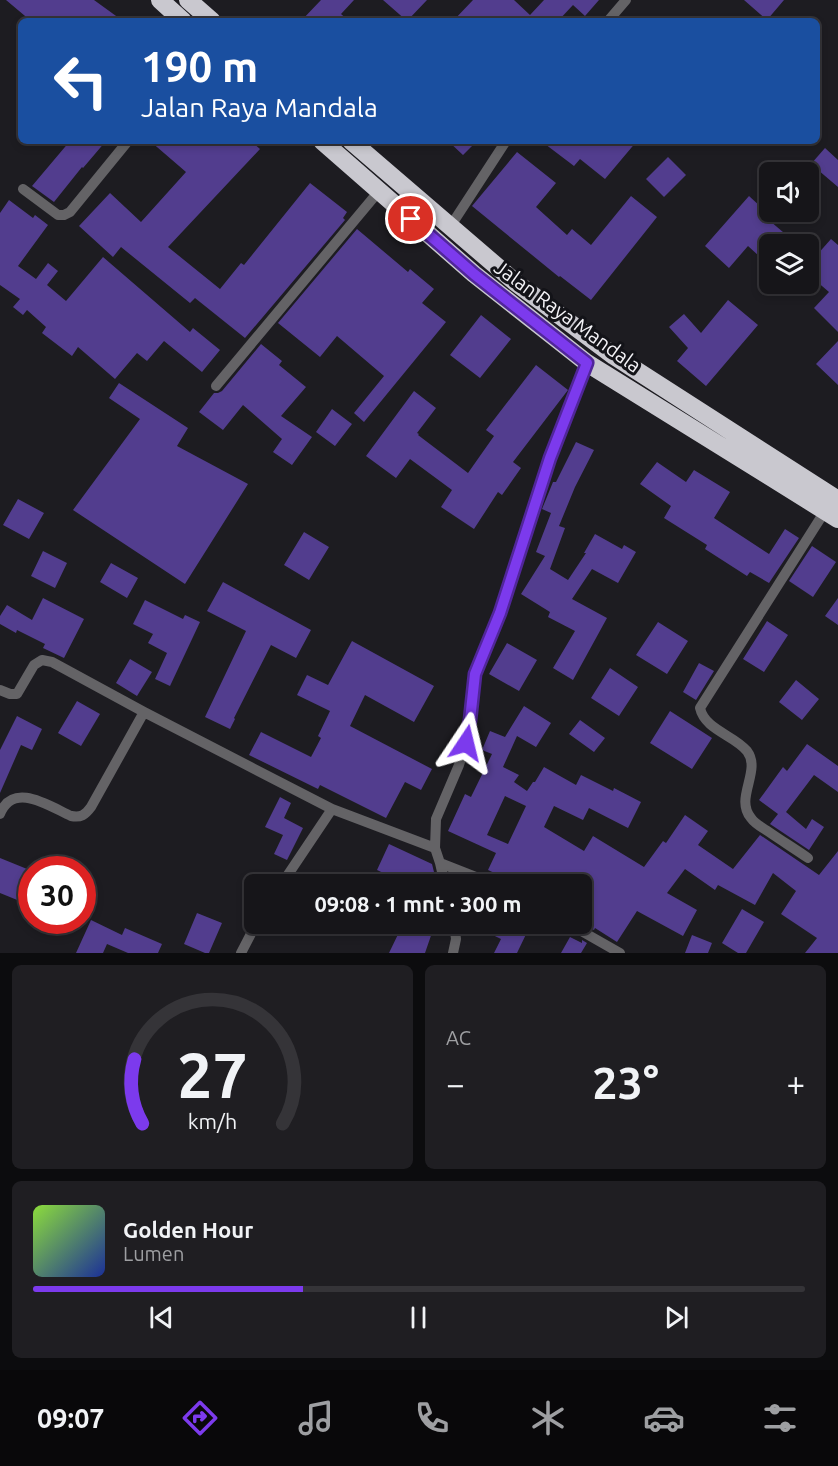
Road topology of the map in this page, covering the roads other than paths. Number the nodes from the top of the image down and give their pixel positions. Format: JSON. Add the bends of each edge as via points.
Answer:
{"nodes":[{"id":1,"x":160,"y":0,"type":"edge"},
{"id":2,"x":188,"y":0,"type":"edge"},
{"id":3,"x":626,"y":0,"type":"edge"},
{"id":4,"x":180,"y":18,"type":"edge"},
{"id":5,"x":209,"y":18,"type":"edge"},
{"id":6,"x":611,"y":18,"type":"edge"},
{"id":7,"x":126,"y":144,"type":"edge"},
{"id":8,"x":325,"y":144,"type":"edge"},
{"id":9,"x":354,"y":144,"type":"edge"},
{"id":10,"x":505,"y":144,"type":"edge"},
{"id":11,"x":23,"y":189,"type":"dead end"},
{"id":12,"x":379,"y":191,"type":"junction"},
{"id":13,"x":450,"y":227,"type":"junction"},
{"id":14,"x":587,"y":363,"type":"junction"},
{"id":15,"x":216,"y":386,"type":"dead end"},
{"id":16,"x":758,"y":460,"type":"junction"},
{"id":17,"x":834,"y":510,"type":"edge"},
{"id":18,"x":0,"y":690,"type":"edge"},
{"id":19,"x":144,"y":711,"type":"junction"},
{"id":20,"x":332,"y":809,"type":"junction"},
{"id":21,"x":0,"y":814,"type":"edge"},
{"id":22,"x":435,"y":848,"type":"junction"},
{"id":23,"x":808,"y":858,"type":"dead end"},
{"id":24,"x":440,"y":863,"type":"junction"},
{"id":25,"x":288,"y":874,"type":"edge"},
{"id":26,"x":442,"y":874,"type":"edge"},
{"id":27,"x":468,"y":874,"type":"edge"},
{"id":28,"x":251,"y":934,"type":"edge"},
{"id":29,"x":455,"y":934,"type":"edge"},
{"id":30,"x":587,"y":934,"type":"edge"},
{"id":31,"x":241,"y":953,"type":"edge"},
{"id":32,"x":453,"y":953,"type":"edge"},
{"id":33,"x":620,"y":953,"type":"edge"}],
"edges":[{"from":1,"to":4,"type":"highway"},
{"from":2,"to":5,"type":"highway"},
{"from":3,"to":6,"type":"street"},
{"from":7,"to":11,"type":"street","via":[[64,215],[58,215]]},
{"from":8,"to":12,"type":"highway","name":"Jalan Raya Mandala"},
{"from":9,"to":13,"type":"highway","name":"Jalan Raya Mandala"},
{"from":10,"to":13,"type":"street"},
{"from":12,"to":14,"type":"highway","name":"Jalan Raya Mandala","via":[[474,274]]},
{"from":12,"to":15,"type":"street"},
{"from":13,"to":16,"type":"highway","name":"Jalan Raya Mandala","via":[[515,282]]},
{"from":14,"to":16,"type":"highway","name":"Jalan Raya Mandala"},
{"from":14,"to":22,"type":"street","via":[[475,674],[466,743],[436,819]]},
{"from":16,"to":17,"type":"highway","name":"Jalan Raya Mandala"},
{"from":17,"to":23,"type":"street","via":[[700,708],[705,720],[747,751],[751,760],[746,794],[750,817]]},
{"from":18,"to":19,"type":"street","via":[[17,694],[34,665],[46,660]]},
{"from":19,"to":20,"type":"street"},
{"from":19,"to":21,"type":"street","via":[[91,807],[82,816],[71,816],[24,797],[7,802]]},
{"from":20,"to":22,"type":"street"},
{"from":20,"to":25,"type":"street"},
{"from":22,"to":24,"type":"street"},
{"from":24,"to":26,"type":"street"},
{"from":24,"to":27,"type":"street"},
{"from":28,"to":31,"type":"street"},
{"from":29,"to":32,"type":"street"},
{"from":30,"to":33,"type":"street"}]}
